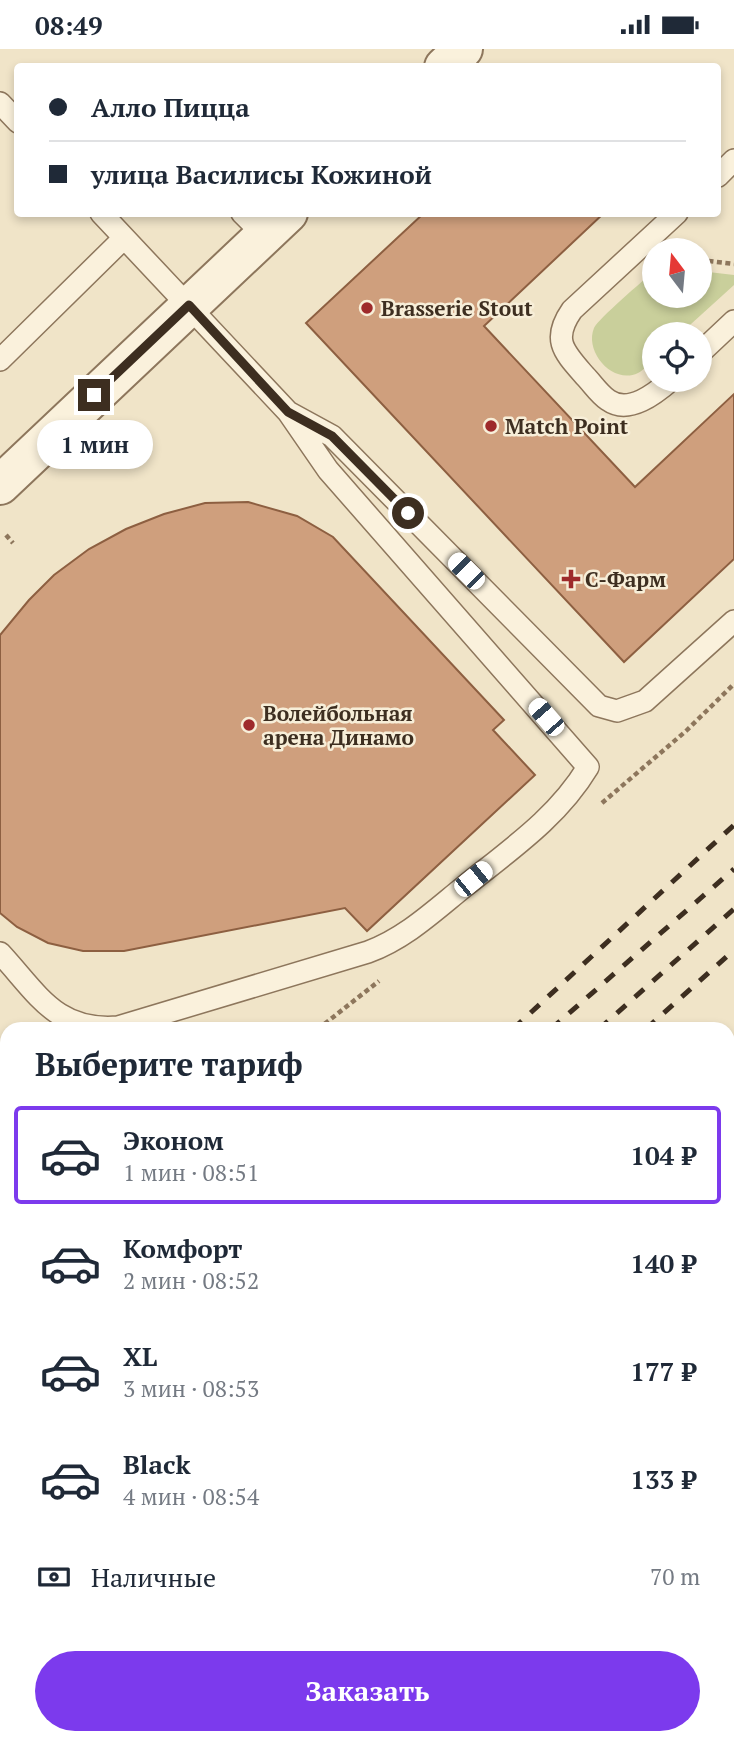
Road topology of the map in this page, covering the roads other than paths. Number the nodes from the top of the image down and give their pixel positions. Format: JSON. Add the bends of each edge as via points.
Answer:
{"nodes":[{"id":1,"x":0,"y":103,"type":"edge"},
{"id":2,"x":14,"y":119,"type":"edge"},
{"id":3,"x":734,"y":160,"type":"edge"},
{"id":4,"x":721,"y":173,"type":"edge"},
{"id":5,"x":105,"y":217,"type":"edge"},
{"id":6,"x":673,"y":217,"type":"edge"},
{"id":7,"x":265,"y":221,"type":"edge"},
{"id":8,"x":124,"y":238,"type":"junction"},
{"id":9,"x":189,"y":305,"type":"junction"},
{"id":10,"x":734,"y":321,"type":"edge"},
{"id":11,"x":712,"y":342,"type":"edge"},
{"id":12,"x":0,"y":360,"type":"edge"},
{"id":13,"x":658,"y":392,"type":"edge"},
{"id":14,"x":288,"y":412,"type":"junction"},
{"id":15,"x":0,"y":485,"type":"edge"},
{"id":16,"x":734,"y":621,"type":"edge"},
{"id":17,"x":0,"y":953,"type":"edge"},
{"id":18,"x":73,"y":1022,"type":"edge"},
{"id":19,"x":135,"y":1022,"type":"edge"}],
"edges":[{"from":1,"to":2,"type":"lane"},
{"from":3,"to":4,"type":"lane"},
{"from":5,"to":8,"type":"lane"},
{"from":6,"to":13,"type":"lane","via":[[572,310],[561,335],[564,353],[609,401],[626,404]]},
{"from":7,"to":9,"type":"street"},
{"from":8,"to":9,"type":"lane"},
{"from":8,"to":12,"type":"lane"},
{"from":9,"to":14,"type":"lane"},
{"from":9,"to":15,"type":"street"},
{"from":10,"to":11,"type":"lane"},
{"from":14,"to":16,"type":"lane","via":[[332,436],[599,706],[617,711],[645,701]]},
{"from":14,"to":19,"type":"lane","via":[[328,470],[589,767],[550,817],[403,935],[368,952]]},
{"from":17,"to":18,"type":"lane","via":[[54,1012]]}]}
